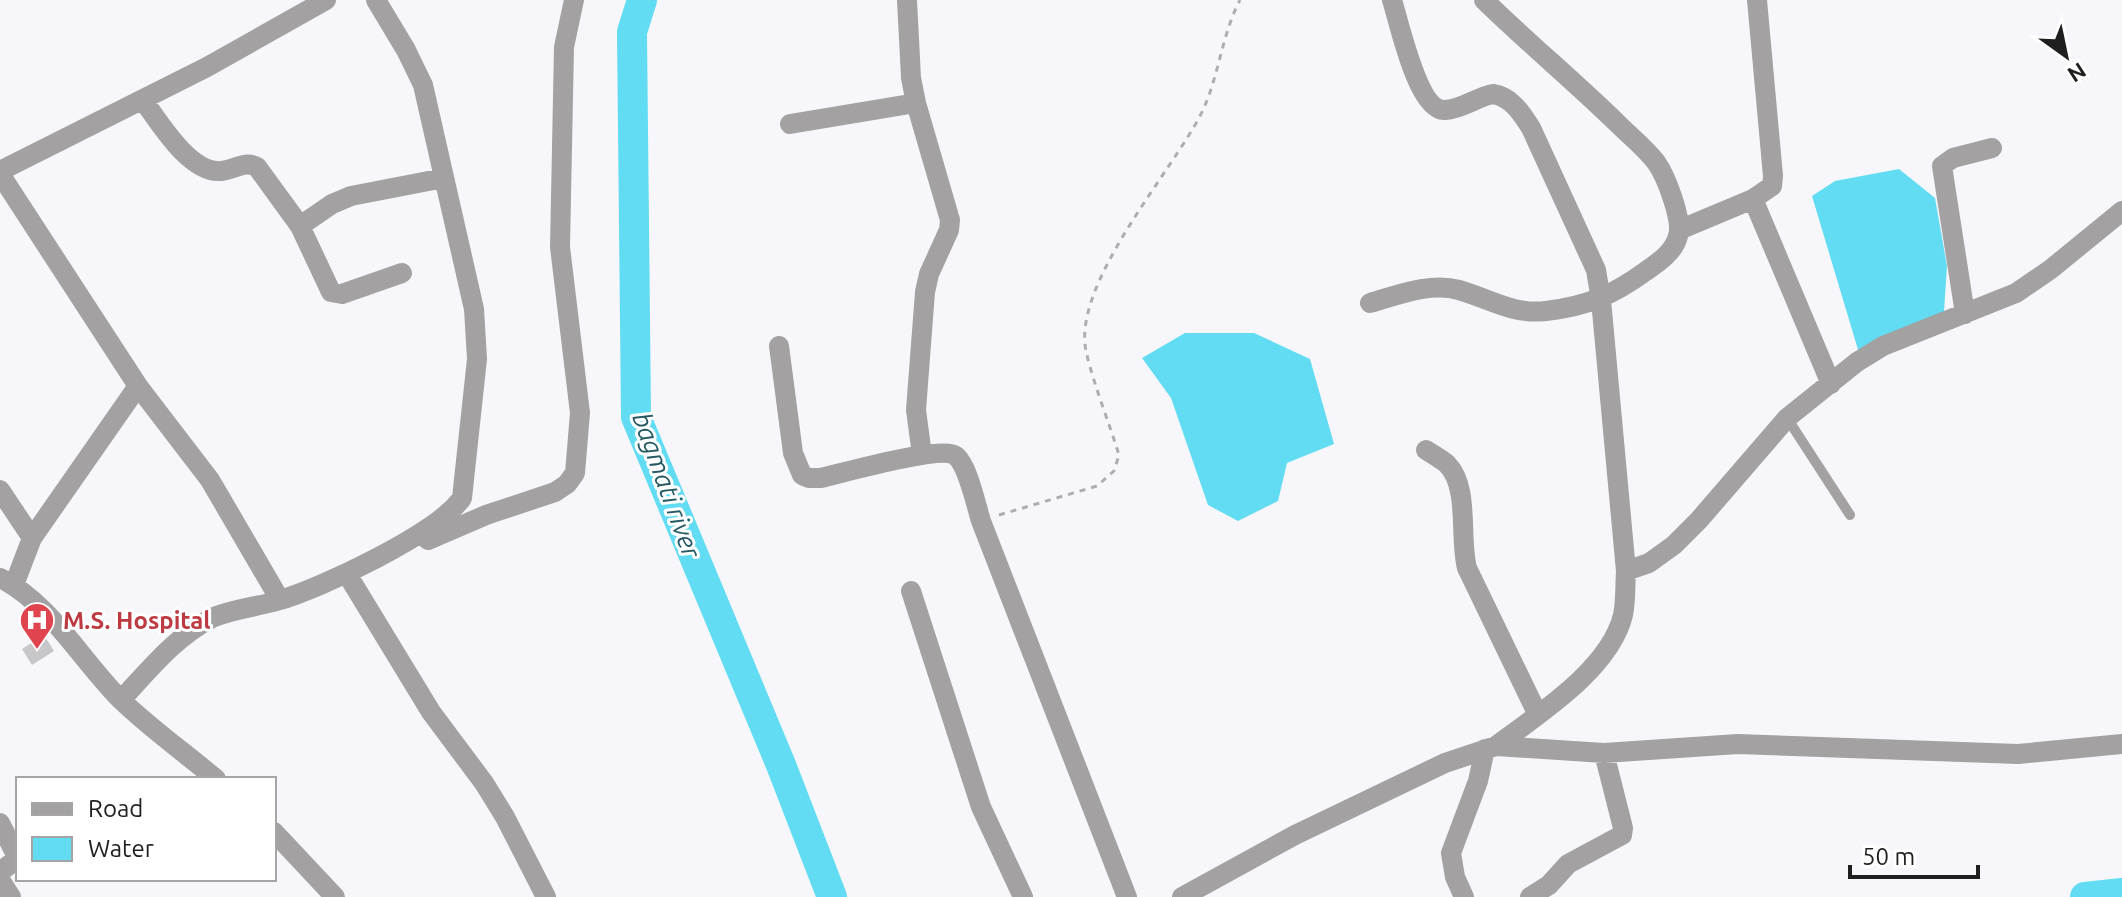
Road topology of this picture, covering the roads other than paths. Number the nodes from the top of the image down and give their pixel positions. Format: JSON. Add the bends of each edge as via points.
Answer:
{"nodes":[{"id":1,"x":326,"y":0,"type":"edge"},
{"id":2,"x":376,"y":0,"type":"edge"},
{"id":3,"x":574,"y":0,"type":"edge"},
{"id":4,"x":907,"y":0,"type":"edge"},
{"id":5,"x":1392,"y":0,"type":"edge"},
{"id":6,"x":1484,"y":0,"type":"edge"},
{"id":7,"x":1757,"y":0,"type":"edge"},
{"id":8,"x":143,"y":100,"type":"junction"},
{"id":9,"x":916,"y":103,"type":"junction"},
{"id":10,"x":790,"y":124,"type":"dead end"},
{"id":11,"x":1992,"y":148,"type":"dead end"},
{"id":12,"x":0,"y":173,"type":"edge"},
{"id":13,"x":444,"y":178,"type":"junction"},
{"id":14,"x":1753,"y":199,"type":"junction"},
{"id":15,"x":2122,"y":211,"type":"edge"},
{"id":16,"x":300,"y":226,"type":"junction"},
{"id":17,"x":1679,"y":230,"type":"junction"},
{"id":18,"x":402,"y":273,"type":"dead end"},
{"id":19,"x":1601,"y":300,"type":"junction"},
{"id":20,"x":1370,"y":303,"type":"dead end"},
{"id":21,"x":1965,"y":314,"type":"junction"},
{"id":22,"x":779,"y":346,"type":"dead end"},
{"id":23,"x":1831,"y":384,"type":"junction"},
{"id":24,"x":138,"y":386,"type":"junction"},
{"id":25,"x":1787,"y":418,"type":"junction"},
{"id":26,"x":1426,"y":450,"type":"dead end"},
{"id":27,"x":922,"y":455,"type":"junction"},
{"id":28,"x":0,"y":490,"type":"edge"},
{"id":29,"x":1850,"y":515,"type":"dead end"},
{"id":30,"x":32,"y":538,"type":"junction"},
{"id":31,"x":1626,"y":571,"type":"junction"},
{"id":32,"x":350,"y":579,"type":"junction"},
{"id":33,"x":7,"y":581,"type":"edge"},
{"id":34,"x":911,"y":591,"type":"dead end"},
{"id":35,"x":280,"y":600,"type":"junction"},
{"id":36,"x":121,"y":700,"type":"junction"},
{"id":37,"x":1538,"y":715,"type":"junction"},
{"id":38,"x":2122,"y":744,"type":"edge"},
{"id":39,"x":1491,"y":747,"type":"junction"},
{"id":40,"x":1604,"y":753,"type":"junction"},
{"id":41,"x":214,"y":777,"type":"edge"},
{"id":42,"x":0,"y":823,"type":"edge"},
{"id":43,"x":276,"y":834,"type":"edge"},
{"id":44,"x":16,"y":854,"type":"edge"},
{"id":45,"x":16,"y":860,"type":"edge"},
{"id":46,"x":0,"y":872,"type":"edge"},
{"id":47,"x":0,"y":880,"type":"edge"},
{"id":48,"x":11,"y":897,"type":"edge"},
{"id":49,"x":335,"y":897,"type":"edge"},
{"id":50,"x":546,"y":897,"type":"edge"},
{"id":51,"x":1023,"y":897,"type":"edge"},
{"id":52,"x":1127,"y":897,"type":"edge"},
{"id":53,"x":1182,"y":897,"type":"edge"},
{"id":54,"x":1464,"y":897,"type":"edge"},
{"id":55,"x":1530,"y":897,"type":"edge"}],
"edges":[{"from":1,"to":8,"type":"street"},
{"from":2,"to":13,"type":"street","via":[[423,85]]},
{"from":3,"to":32,"type":"street","via":[[564,47],[560,247],[580,413],[575,473],[555,492],[456,527]]},
{"from":4,"to":9,"type":"street"},
{"from":5,"to":19,"type":"street","via":[[1417,80],[1433,105],[1446,110],[1493,94],[1520,111],[1596,270]]},
{"from":6,"to":17,"type":"street","via":[[1654,160],[1669,187]]},
{"from":7,"to":14,"type":"street","via":[[1773,182],[1770,190]]},
{"from":8,"to":12,"type":"street"},
{"from":8,"to":16,"type":"street","via":[[179,147],[202,167],[257,167]]},
{"from":9,"to":10,"type":"street"},
{"from":9,"to":27,"type":"street","via":[[950,220],[925,292],[916,410]]},
{"from":11,"to":21,"type":"street","via":[[1942,166]]},
{"from":12,"to":24,"type":"street"},
{"from":13,"to":16,"type":"street","via":[[351,196]]},
{"from":13,"to":32,"type":"street","via":[[474,309],[477,359],[465,486],[454,509]]},
{"from":14,"to":17,"type":"street"},
{"from":14,"to":23,"type":"street"},
{"from":15,"to":21,"type":"street","via":[[2023,288]]},
{"from":16,"to":18,"type":"street","via":[[325,283],[336,294]]},
{"from":17,"to":19,"type":"street","via":[[1660,262]]},
{"from":19,"to":20,"type":"street","via":[[1531,312],[1435,288]]},
{"from":19,"to":31,"type":"street"},
{"from":21,"to":23,"type":"street","via":[[1883,346]]},
{"from":22,"to":27,"type":"street","via":[[793,453],[802,475],[821,478]]},
{"from":23,"to":25,"type":"street"},
{"from":24,"to":30,"type":"street"},
{"from":24,"to":35,"type":"street","via":[[210,480]]},
{"from":25,"to":29,"type":"lane"},
{"from":25,"to":31,"type":"street","via":[[1674,545]]},
{"from":26,"to":37,"type":"street","via":[[1448,465],[1459,485],[1467,568]]},
{"from":27,"to":52,"type":"street","via":[[950,453],[959,459]]},
{"from":28,"to":30,"type":"street"},
{"from":30,"to":33,"type":"street"},
{"from":31,"to":37,"type":"street","via":[[1623,616],[1608,648]]},
{"from":32,"to":35,"type":"street"},
{"from":32,"to":50,"type":"street","via":[[431,712],[491,794]]},
{"from":33,"to":36,"type":"street","via":[[36,603]]},
{"from":34,"to":51,"type":"street","via":[[981,807]]},
{"from":35,"to":36,"type":"street","via":[[201,625],[163,655]]},
{"from":36,"to":41,"type":"street"},
{"from":37,"to":39,"type":"street"},
{"from":38,"to":40,"type":"street","via":[[2018,754],[1738,744]]},
{"from":39,"to":40,"type":"street"},
{"from":39,"to":53,"type":"street","via":[[1445,763],[1295,835]]},
{"from":39,"to":54,"type":"street","via":[[1451,853]]},
{"from":40,"to":55,"type":"street","via":[[1622,835],[1568,864]]},
{"from":42,"to":44,"type":"street"},
{"from":43,"to":49,"type":"street"},
{"from":45,"to":46,"type":"street"},
{"from":47,"to":48,"type":"street"}]}
